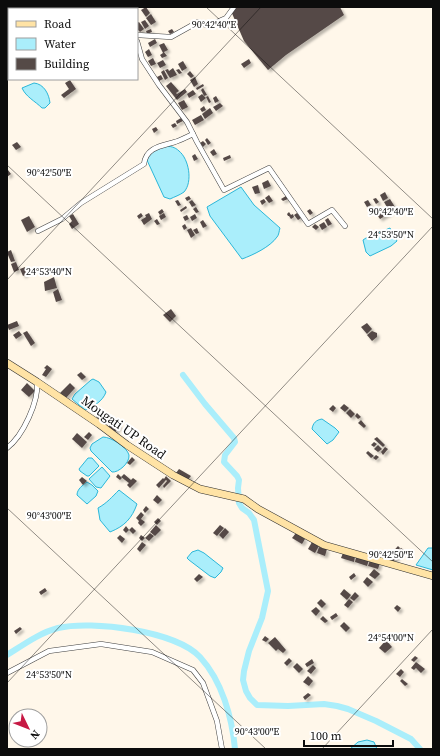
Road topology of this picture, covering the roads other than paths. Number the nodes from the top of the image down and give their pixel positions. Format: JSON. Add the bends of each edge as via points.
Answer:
{"nodes":[{"id":1,"x":234,"y":7,"type":"edge"},
{"id":2,"x":138,"y":35,"type":"edge"},
{"id":3,"x":138,"y":45,"type":"edge"},
{"id":4,"x":193,"y":134,"type":"junction"},
{"id":5,"x":345,"y":226,"type":"dead end"},
{"id":6,"x":38,"y":231,"type":"dead end"},
{"id":7,"x":7,"y":363,"type":"edge"},
{"id":8,"x":37,"y":382,"type":"junction"},
{"id":9,"x":7,"y":448,"type":"edge"},
{"id":10,"x":433,"y":576,"type":"edge"},
{"id":11,"x":7,"y":673,"type":"edge"},
{"id":12,"x":222,"y":749,"type":"edge"}],
"edges":[{"from":1,"to":2,"type":"street","via":[[226,18],[208,26],[198,22],[171,37]]},
{"from":3,"to":4,"type":"street","via":[[142,59]]},
{"from":4,"to":5,"type":"street","via":[[224,190],[269,168],[308,224],[332,210]]},
{"from":4,"to":6,"type":"street","via":[[152,150],[145,157],[144,164],[81,203],[62,219]]},
{"from":7,"to":8,"type":"street","name":"Mougati UP Road"},
{"from":8,"to":9,"type":"street","via":[[38,390],[29,415]]},
{"from":8,"to":10,"type":"street","name":"Mougati UP Road","via":[[126,445],[172,475],[200,489],[244,499],[324,545]]},
{"from":11,"to":12,"type":"street","via":[[48,651],[101,644],[152,652],[193,670],[203,683],[217,721]]}]}
